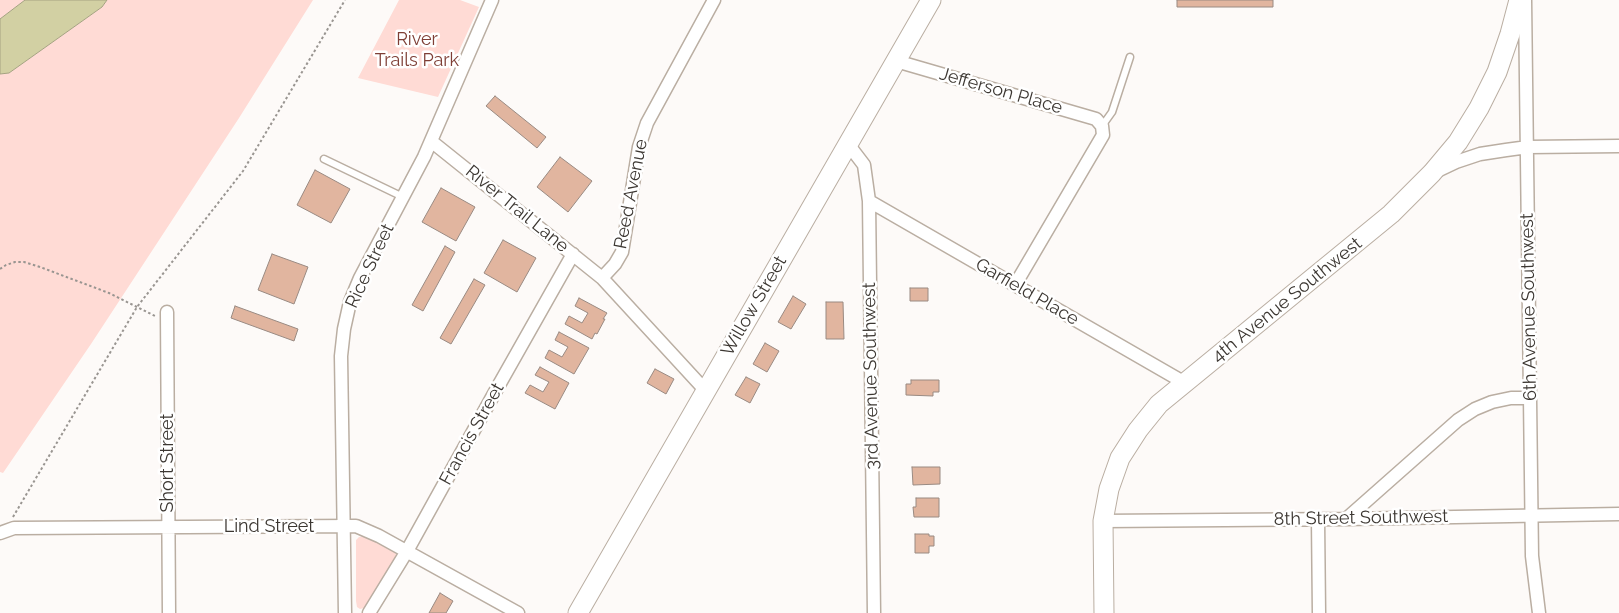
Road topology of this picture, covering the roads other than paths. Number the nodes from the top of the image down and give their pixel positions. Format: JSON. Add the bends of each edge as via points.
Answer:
{"nodes":[{"id":1,"x":492,"y":0,"type":"edge"},
{"id":2,"x":714,"y":0,"type":"edge"},
{"id":3,"x":931,"y":0,"type":"edge"},
{"id":4,"x":1519,"y":0,"type":"edge"},
{"id":5,"x":1525,"y":0,"type":"edge"},
{"id":6,"x":1130,"y":57,"type":"dead end"},
{"id":7,"x":896,"y":61,"type":"junction"},
{"id":8,"x":1102,"y":126,"type":"junction"},
{"id":9,"x":431,"y":141,"type":"junction"},
{"id":10,"x":848,"y":144,"type":"junction"},
{"id":11,"x":1619,"y":146,"type":"edge"},
{"id":12,"x":1528,"y":147,"type":"junction"},
{"id":13,"x":324,"y":159,"type":"dead end"},
{"id":14,"x":1432,"y":173,"type":"junction"},
{"id":15,"x":403,"y":196,"type":"junction"},
{"id":16,"x":868,"y":201,"type":"junction"},
{"id":17,"x":573,"y":254,"type":"junction"},
{"id":18,"x":602,"y":278,"type":"junction"},
{"id":19,"x":1015,"y":285,"type":"junction"},
{"id":20,"x":167,"y":317,"type":"road end"},
{"id":21,"x":1185,"y":383,"type":"junction"},
{"id":22,"x":706,"y":390,"type":"junction"},
{"id":23,"x":1530,"y":398,"type":"junction"},
{"id":24,"x":1619,"y":514,"type":"edge"},
{"id":25,"x":1532,"y":515,"type":"junction"},
{"id":26,"x":1318,"y":519,"type":"junction"},
{"id":27,"x":1346,"y":519,"type":"junction"},
{"id":28,"x":1103,"y":521,"type":"junction"},
{"id":29,"x":344,"y":526,"type":"junction"},
{"id":30,"x":168,"y":528,"type":"junction"},
{"id":31,"x":2,"y":532,"type":"edge"},
{"id":32,"x":407,"y":551,"type":"junction"},
{"id":33,"x":169,"y":613,"type":"edge"},
{"id":34,"x":345,"y":613,"type":"edge"},
{"id":35,"x":369,"y":613,"type":"edge"},
{"id":36,"x":518,"y":613,"type":"edge"},
{"id":37,"x":578,"y":613,"type":"edge"},
{"id":38,"x":874,"y":613,"type":"edge"},
{"id":39,"x":1104,"y":613,"type":"edge"},
{"id":40,"x":1319,"y":613,"type":"edge"},
{"id":41,"x":1540,"y":613,"type":"edge"}],
"edges":[{"from":1,"to":9,"type":"street","name":"Rice Street"},
{"from":2,"to":18,"type":"street","name":"Reed Avenue","via":[[646,123],[622,252]]},
{"from":3,"to":7,"type":"street","name":"Willow Street"},
{"from":4,"to":14,"type":"street","name":"4th Avenue Southwest","via":[[1497,72],[1479,108],[1458,142]]},
{"from":5,"to":12,"type":"street","name":"6th Avenue Southwest"},
{"from":6,"to":8,"type":"lane","via":[[1112,112]]},
{"from":7,"to":8,"type":"street","name":"Jefferson Place","via":[[1096,119]]},
{"from":7,"to":10,"type":"street","name":"Willow Street"},
{"from":8,"to":19,"type":"street","via":[[1103,135]]},
{"from":9,"to":15,"type":"street","name":"Rice Street"},
{"from":9,"to":17,"type":"street","name":"River Trail Lane"},
{"from":10,"to":16,"type":"street","name":"3rd Avenue Southwest","via":[[864,164]]},
{"from":10,"to":22,"type":"street","name":"Willow Street"},
{"from":11,"to":12,"type":"street"},
{"from":12,"to":14,"type":"street","via":[[1480,154]]},
{"from":12,"to":23,"type":"street","name":"6th Avenue Southwest"},
{"from":13,"to":15,"type":"lane"},
{"from":14,"to":21,"type":"street","name":"4th Avenue Southwest","via":[[1391,214]]},
{"from":15,"to":29,"type":"street","name":"Rice Street","via":[[360,278],[344,329],[341,356]]},
{"from":16,"to":19,"type":"street","name":"Garfield Place"},
{"from":16,"to":38,"type":"street","name":"3rd Avenue Southwest"},
{"from":17,"to":18,"type":"street","name":"River Trail Lane"},
{"from":17,"to":32,"type":"street","name":"Francis Street"},
{"from":18,"to":22,"type":"street"},
{"from":19,"to":21,"type":"street","name":"Garfield Place"},
{"from":20,"to":30,"type":"street","name":"Short Street"},
{"from":21,"to":28,"type":"street","name":"4th Avenue Southwest","via":[[1159,404],[1120,458]]},
{"from":22,"to":37,"type":"street","name":"Willow Street"},
{"from":23,"to":25,"type":"street","name":"6th Avenue Southwest"},
{"from":23,"to":27,"type":"street","via":[[1492,402],[1458,420]]},
{"from":24,"to":25,"type":"street","name":"8th Street Southwest"},
{"from":25,"to":27,"type":"street","name":"8th Street Southwest"},
{"from":25,"to":41,"type":"street","name":"6th Avenue Southwest","via":[[1532,556]]},
{"from":26,"to":27,"type":"street","name":"8th Street Southwest"},
{"from":26,"to":28,"type":"street","name":"8th Street Southwest"},
{"from":26,"to":40,"type":"street"},
{"from":28,"to":39,"type":"street","name":"4th Avenue Southwest"},
{"from":29,"to":30,"type":"street","name":"Lind Street"},
{"from":29,"to":32,"type":"street","name":"Lind Street","via":[[368,530]]},
{"from":29,"to":34,"type":"street","name":"Rice Street"},
{"from":30,"to":31,"type":"street","name":"Lind Street","via":[[14,528]]},
{"from":30,"to":33,"type":"street","name":"Short Street"},
{"from":32,"to":35,"type":"street","name":"Francis Street"},
{"from":32,"to":36,"type":"street","name":"Lind Street"}]}
